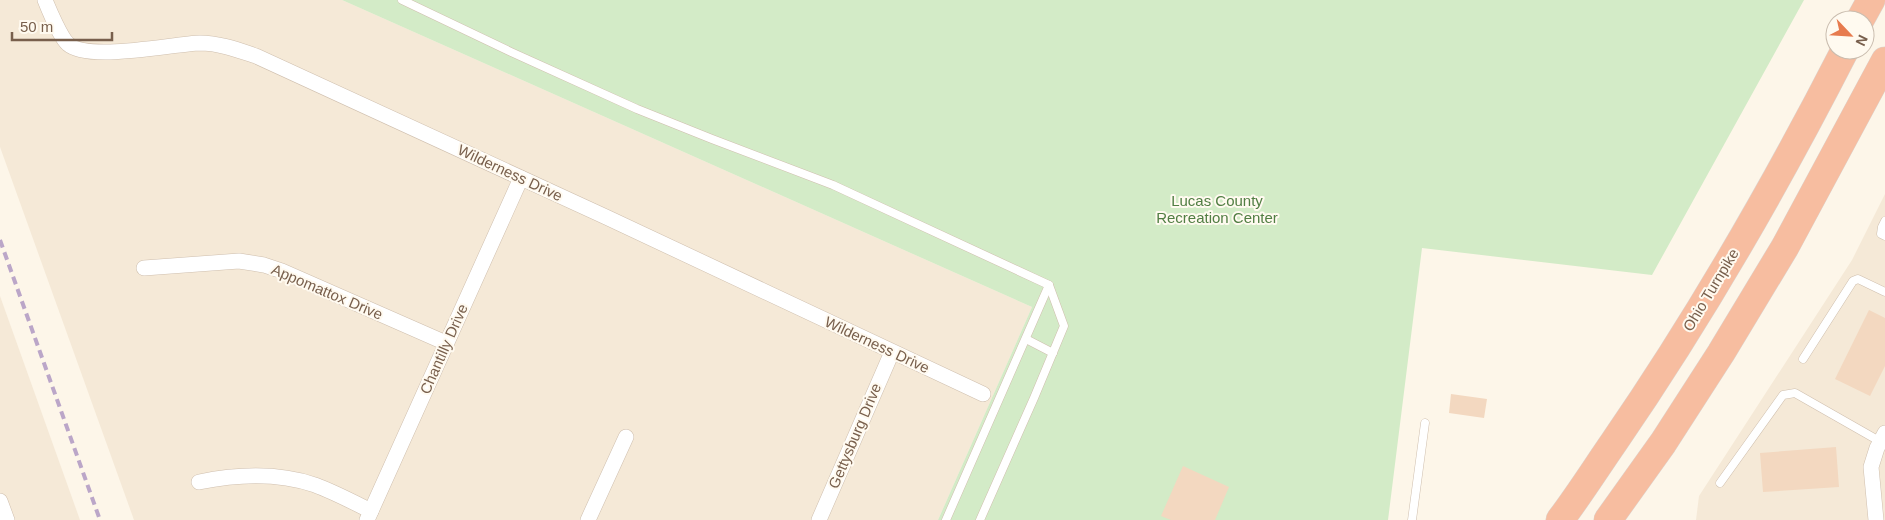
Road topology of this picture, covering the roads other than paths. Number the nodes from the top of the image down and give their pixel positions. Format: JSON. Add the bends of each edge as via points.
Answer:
{"nodes":[{"id":1,"x":45,"y":0,"type":"edge"},
{"id":2,"x":402,"y":0,"type":"edge"},
{"id":3,"x":1840,"y":60,"type":"edge"},
{"id":4,"x":1885,"y":61,"type":"edge"},
{"id":5,"x":521,"y":178,"type":"junction"},
{"id":6,"x":1885,"y":221,"type":"edge"},
{"id":7,"x":1885,"y":236,"type":"edge"},
{"id":8,"x":144,"y":268,"type":"dead end"},
{"id":9,"x":1048,"y":285,"type":"junction"},
{"id":10,"x":1885,"y":292,"type":"edge"},
{"id":11,"x":1026,"y":339,"type":"junction"},
{"id":12,"x":446,"y":343,"type":"junction"},
{"id":13,"x":892,"y":352,"type":"junction"},
{"id":14,"x":1053,"y":353,"type":"junction"},
{"id":15,"x":1802,"y":359,"type":"dead end"},
{"id":16,"x":982,"y":394,"type":"dead end"},
{"id":17,"x":1425,"y":423,"type":"dead end"},
{"id":18,"x":626,"y":437,"type":"dead end"},
{"id":19,"x":1883,"y":438,"type":"edge"},
{"id":20,"x":199,"y":482,"type":"dead end"},
{"id":21,"x":1720,"y":483,"type":"dead end"},
{"id":22,"x":0,"y":501,"type":"edge"},
{"id":23,"x":1613,"y":514,"type":"edge"},
{"id":24,"x":369,"y":515,"type":"edge"},
{"id":25,"x":1563,"y":516,"type":"edge"},
{"id":26,"x":7,"y":520,"type":"edge"},
{"id":27,"x":588,"y":520,"type":"edge"},
{"id":28,"x":818,"y":520,"type":"edge"},
{"id":29,"x":946,"y":520,"type":"edge"},
{"id":30,"x":980,"y":520,"type":"edge"},
{"id":31,"x":1412,"y":520,"type":"edge"},
{"id":32,"x":1876,"y":520,"type":"edge"}],
"edges":[{"from":1,"to":5,"type":"street","name":"Wilderness Drive","via":[[68,44],[78,49],[122,52],[202,43],[229,47],[256,56]]},
{"from":2,"to":9,"type":"lane","via":[[637,109],[833,185]]},
{"from":3,"to":25,"type":"highway","name":"Ohio Turnpike","via":[[1787,160],[1714,286],[1641,402]]},
{"from":4,"to":23,"type":"highway","via":[[1786,247],[1721,353]]},
{"from":5,"to":12,"type":"street","name":"Chantilly Drive"},
{"from":5,"to":13,"type":"street","name":"Wilderness Drive"},
{"from":6,"to":7,"type":"lane","via":[[1882,234]]},
{"from":8,"to":12,"type":"street","name":"Appomattox Drive","via":[[240,261],[264,265]]},
{"from":9,"to":11,"type":"lane"},
{"from":9,"to":14,"type":"lane","via":[[1064,326]]},
{"from":10,"to":15,"type":"lane","via":[[1858,279],[1853,281]]},
{"from":11,"to":14,"type":"lane"},
{"from":11,"to":29,"type":"lane"},
{"from":12,"to":24,"type":"street","name":"Chantilly Drive"},
{"from":13,"to":16,"type":"street","name":"Wilderness Drive"},
{"from":13,"to":28,"type":"street","name":"Gettysburg Drive"},
{"from":14,"to":30,"type":"lane"},
{"from":17,"to":31,"type":"lane"},
{"from":18,"to":27,"type":"street"},
{"from":19,"to":21,"type":"lane","via":[[1794,393],[1783,394]]},
{"from":19,"to":32,"type":"street","via":[[1871,467]]},
{"from":20,"to":24,"type":"street","via":[[260,475],[293,479],[316,485]]},
{"from":22,"to":26,"type":"street"}]}
